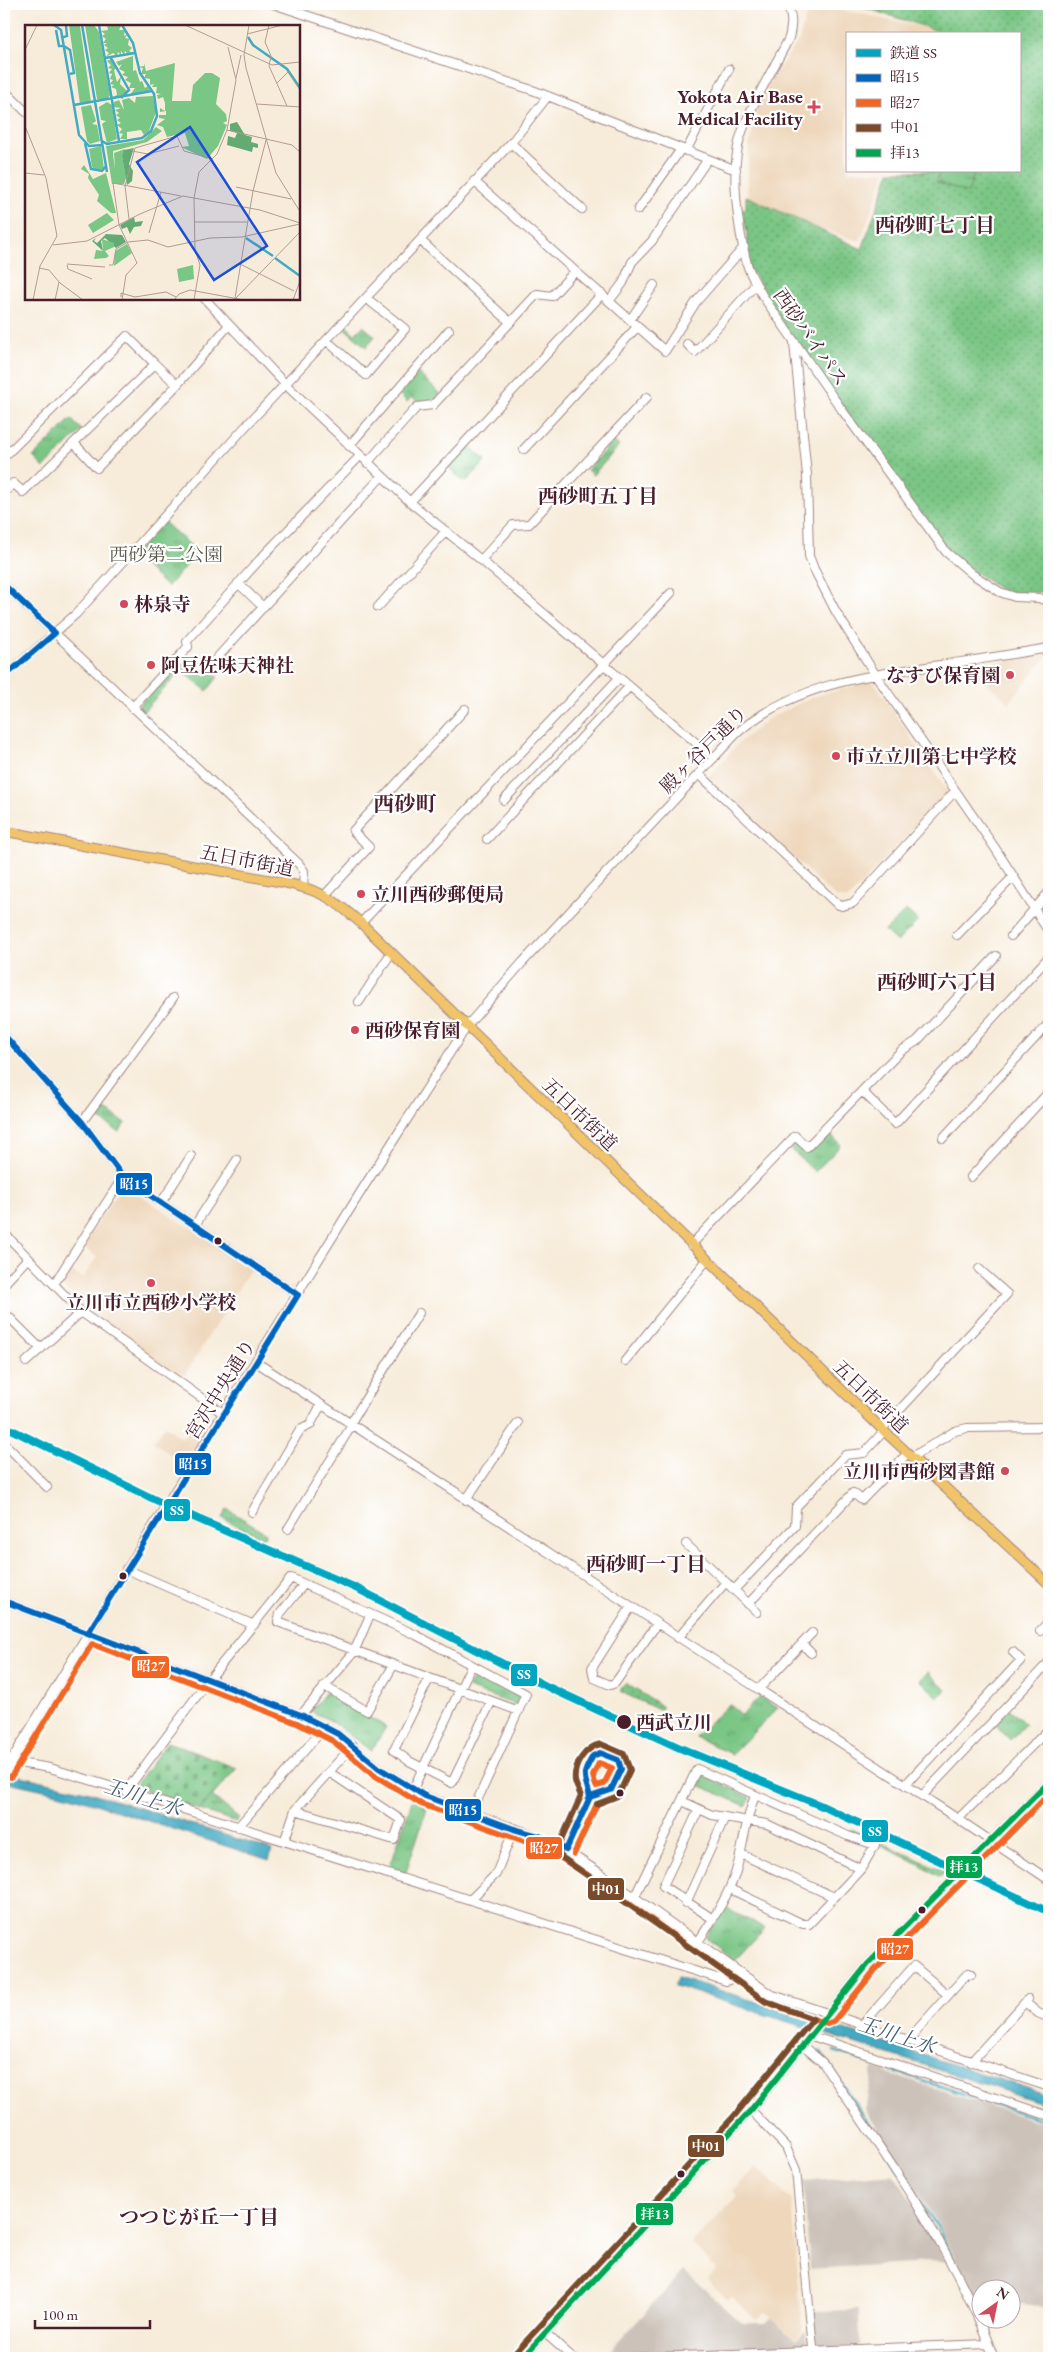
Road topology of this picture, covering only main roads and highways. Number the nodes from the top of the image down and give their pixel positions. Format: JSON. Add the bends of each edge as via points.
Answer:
{"nodes":[{"id":1,"x":4,"y":831,"type":"edge"},
{"id":2,"x":1049,"y":1584,"type":"edge"}],
"edges":[{"from":1,"to":2,"type":"main road","name":"五日市街道","via":[[303,887],[325,895],[361,923],[706,1260]]}]}
